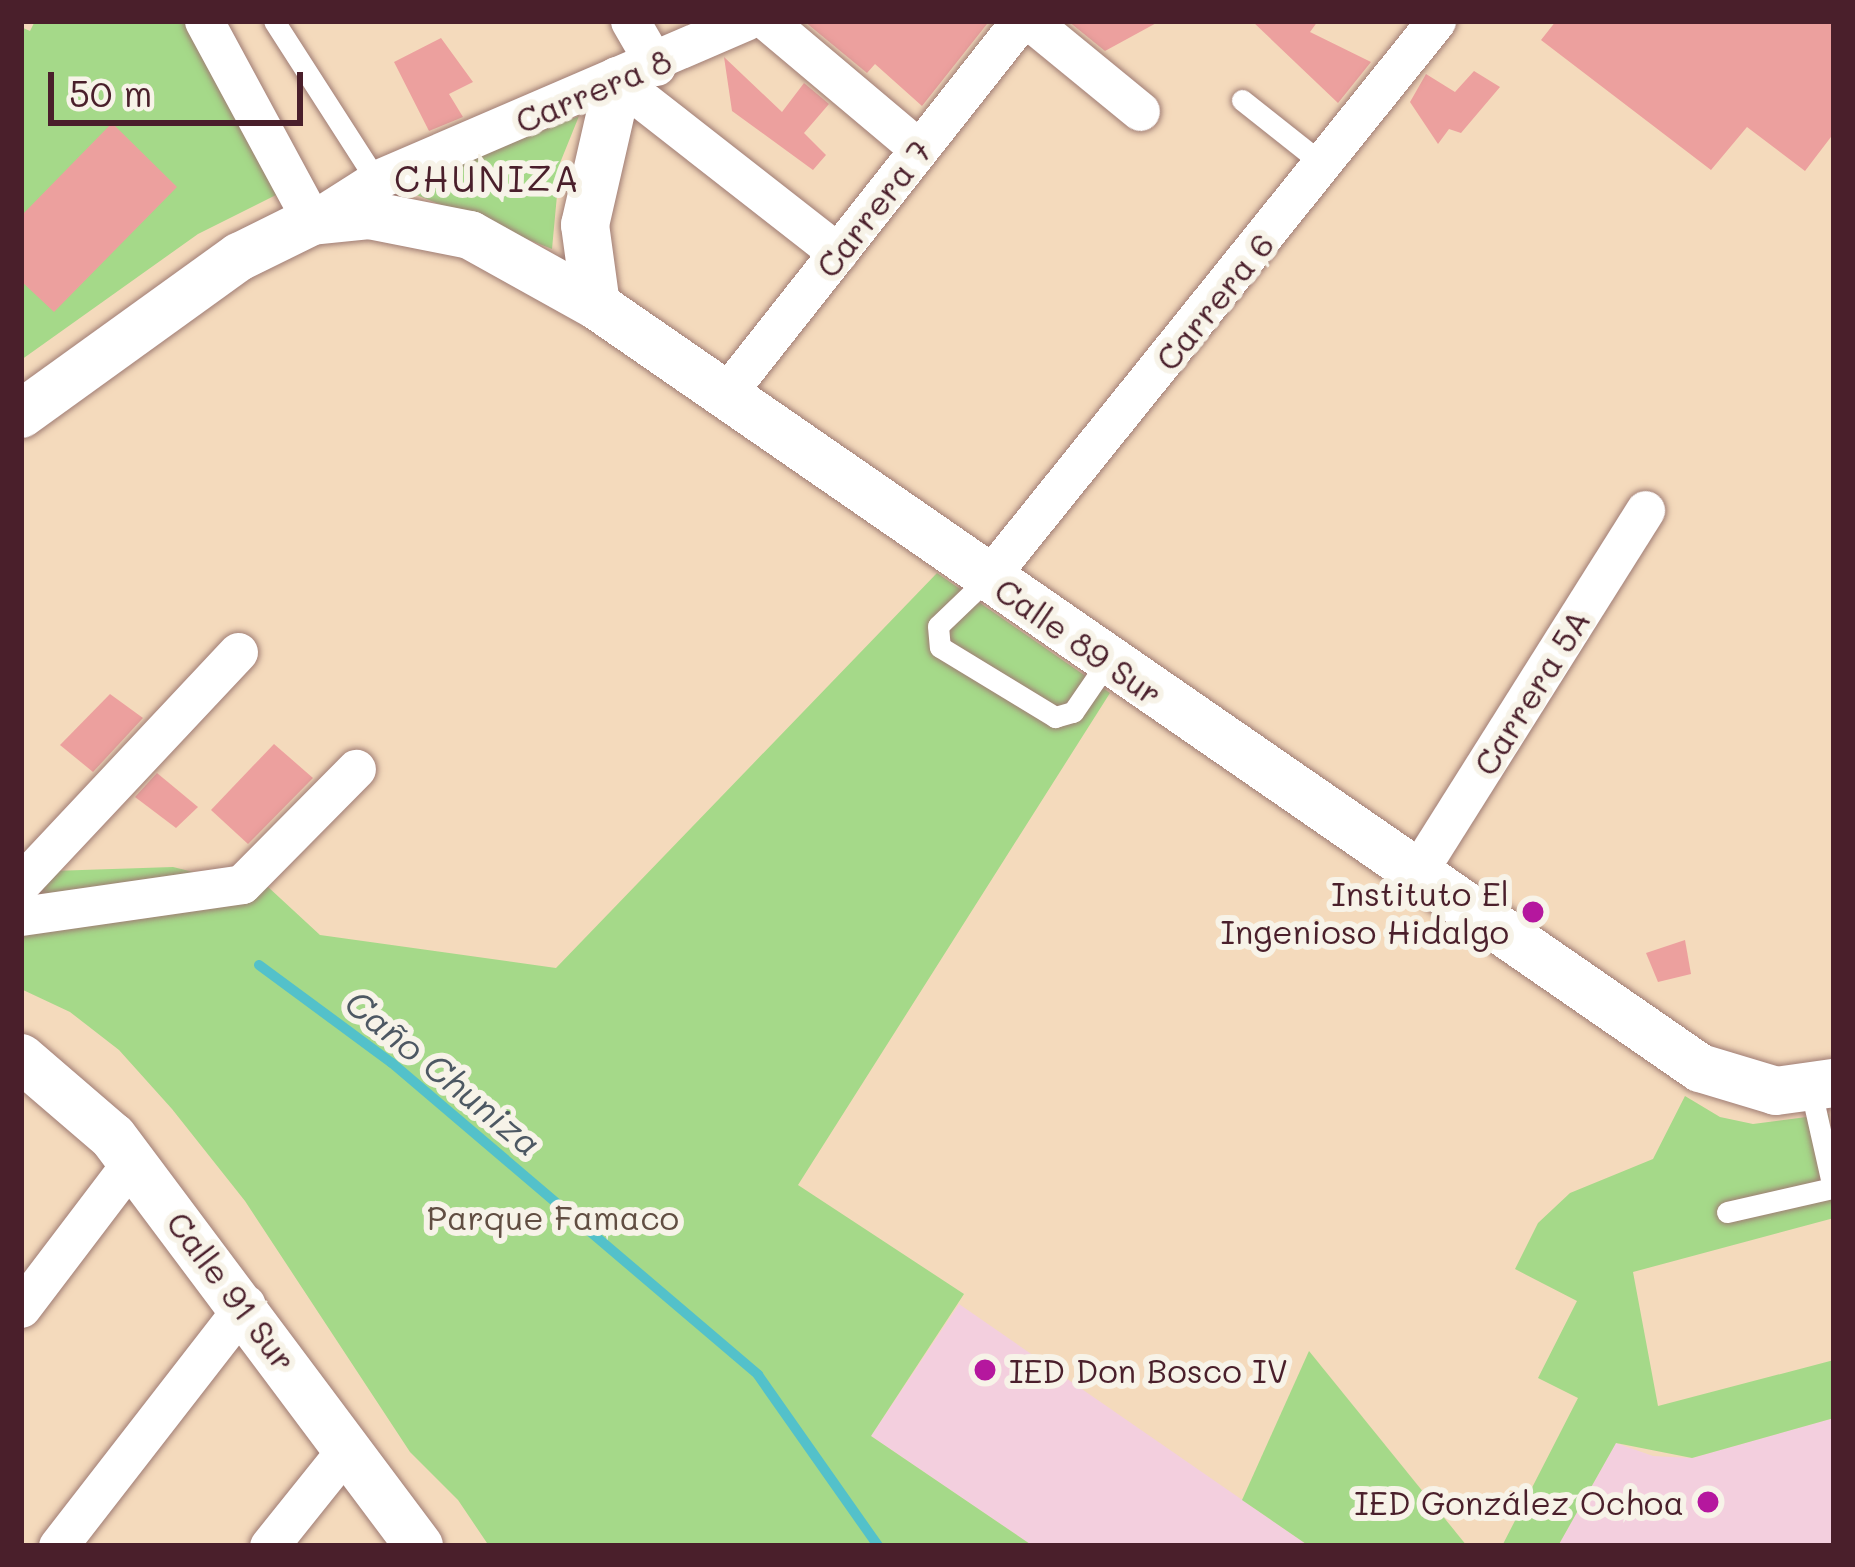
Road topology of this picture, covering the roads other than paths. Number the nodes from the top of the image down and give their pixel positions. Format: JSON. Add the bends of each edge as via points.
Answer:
{"nodes":[{"id":1,"x":274,"y":21,"type":"edge"},
{"id":2,"x":630,"y":21,"type":"edge"},
{"id":3,"x":746,"y":21,"type":"edge"},
{"id":4,"x":766,"y":21,"type":"edge"},
{"id":5,"x":1020,"y":21,"type":"edge"},
{"id":6,"x":1030,"y":21,"type":"edge"},
{"id":7,"x":1436,"y":21,"type":"edge"},
{"id":8,"x":216,"y":24,"type":"edge"},
{"id":9,"x":637,"y":73,"type":"junction"},
{"id":10,"x":1242,"y":100,"type":"dead end"},
{"id":11,"x":1140,"y":112,"type":"dead end"},
{"id":12,"x":918,"y":148,"type":"junction"},
{"id":13,"x":1324,"y":165,"type":"junction"},
{"id":14,"x":376,"y":180,"type":"junction"},
{"id":15,"x":312,"y":221,"type":"junction"},
{"id":16,"x":838,"y":253,"type":"junction"},
{"id":17,"x":596,"y":305,"type":"junction"},
{"id":18,"x":725,"y":395,"type":"junction"},
{"id":19,"x":21,"y":414,"type":"edge"},
{"id":20,"x":1645,"y":510,"type":"dead end"},
{"id":21,"x":988,"y":578,"type":"junction"},
{"id":22,"x":238,"y":652,"type":"dead end"},
{"id":23,"x":1108,"y":661,"type":"junction"},
{"id":24,"x":356,"y":769,"type":"dead end"},
{"id":25,"x":1416,"y":874,"type":"junction"},
{"id":26,"x":21,"y":883,"type":"edge"},
{"id":27,"x":21,"y":916,"type":"edge"},
{"id":28,"x":27,"y":1074,"type":"edge"},
{"id":29,"x":1823,"y":1086,"type":"edge"},
{"id":30,"x":132,"y":1162,"type":"junction"},
{"id":31,"x":1727,"y":1212,"type":"dead end"},
{"id":32,"x":245,"y":1304,"type":"junction"},
{"id":33,"x":21,"y":1308,"type":"edge"},
{"id":34,"x":349,"y":1446,"type":"junction"},
{"id":35,"x":58,"y":1546,"type":"edge"},
{"id":36,"x":269,"y":1546,"type":"edge"},
{"id":37,"x":419,"y":1546,"type":"edge"}],
"edges":[{"from":1,"to":14,"type":"lane"},
{"from":2,"to":9,"type":"street"},
{"from":3,"to":9,"type":"street","name":"Carrera 8"},
{"from":4,"to":12,"type":"street"},
{"from":5,"to":12,"type":"street","name":"Carrera 7"},
{"from":6,"to":11,"type":"street"},
{"from":7,"to":13,"type":"street","name":"Carrera 6"},
{"from":8,"to":15,"type":"street"},
{"from":9,"to":14,"type":"street","name":"Carrera 8"},
{"from":9,"to":16,"type":"street"},
{"from":9,"to":17,"type":"street","via":[[586,225]]},
{"from":10,"to":13,"type":"lane"},
{"from":12,"to":16,"type":"street","name":"Carrera 7"},
{"from":13,"to":21,"type":"street","name":"Carrera 6"},
{"from":14,"to":15,"type":"street","name":"Carrera 8"},
{"from":15,"to":17,"type":"street","name":"Calle 89 Sur","via":[[369,215],[470,236]]},
{"from":15,"to":19,"type":"street","name":"Calle 89 Sur","via":[[254,247]]},
{"from":16,"to":18,"type":"street","name":"Carrera 7"},
{"from":17,"to":18,"type":"street","name":"Calle 89 Sur"},
{"from":18,"to":21,"type":"street","name":"Calle 89 Sur"},
{"from":20,"to":25,"type":"street","name":"Carrera 5A"},
{"from":21,"to":23,"type":"street","name":"Calle 89 Sur"},
{"from":21,"to":23,"type":"lane","via":[[938,626],[940,647],[1055,717],[1073,712]]},
{"from":22,"to":26,"type":"street"},
{"from":23,"to":25,"type":"street","name":"Calle 89 Sur"},
{"from":24,"to":27,"type":"street","via":[[242,884]]},
{"from":25,"to":29,"type":"street","name":"Calle 89 Sur","via":[[1700,1068],[1758,1087]]},
{"from":28,"to":30,"type":"street","name":"Calle 91 Sur"},
{"from":29,"to":31,"type":"lane","via":[[1833,1188]]},
{"from":30,"to":32,"type":"street","name":"Calle 91 Sur"},
{"from":30,"to":33,"type":"street"},
{"from":32,"to":34,"type":"street","name":"Calle 91 Sur"},
{"from":32,"to":35,"type":"street"},
{"from":34,"to":36,"type":"street"},
{"from":34,"to":37,"type":"street","name":"Calle 91 Sur"}]}
